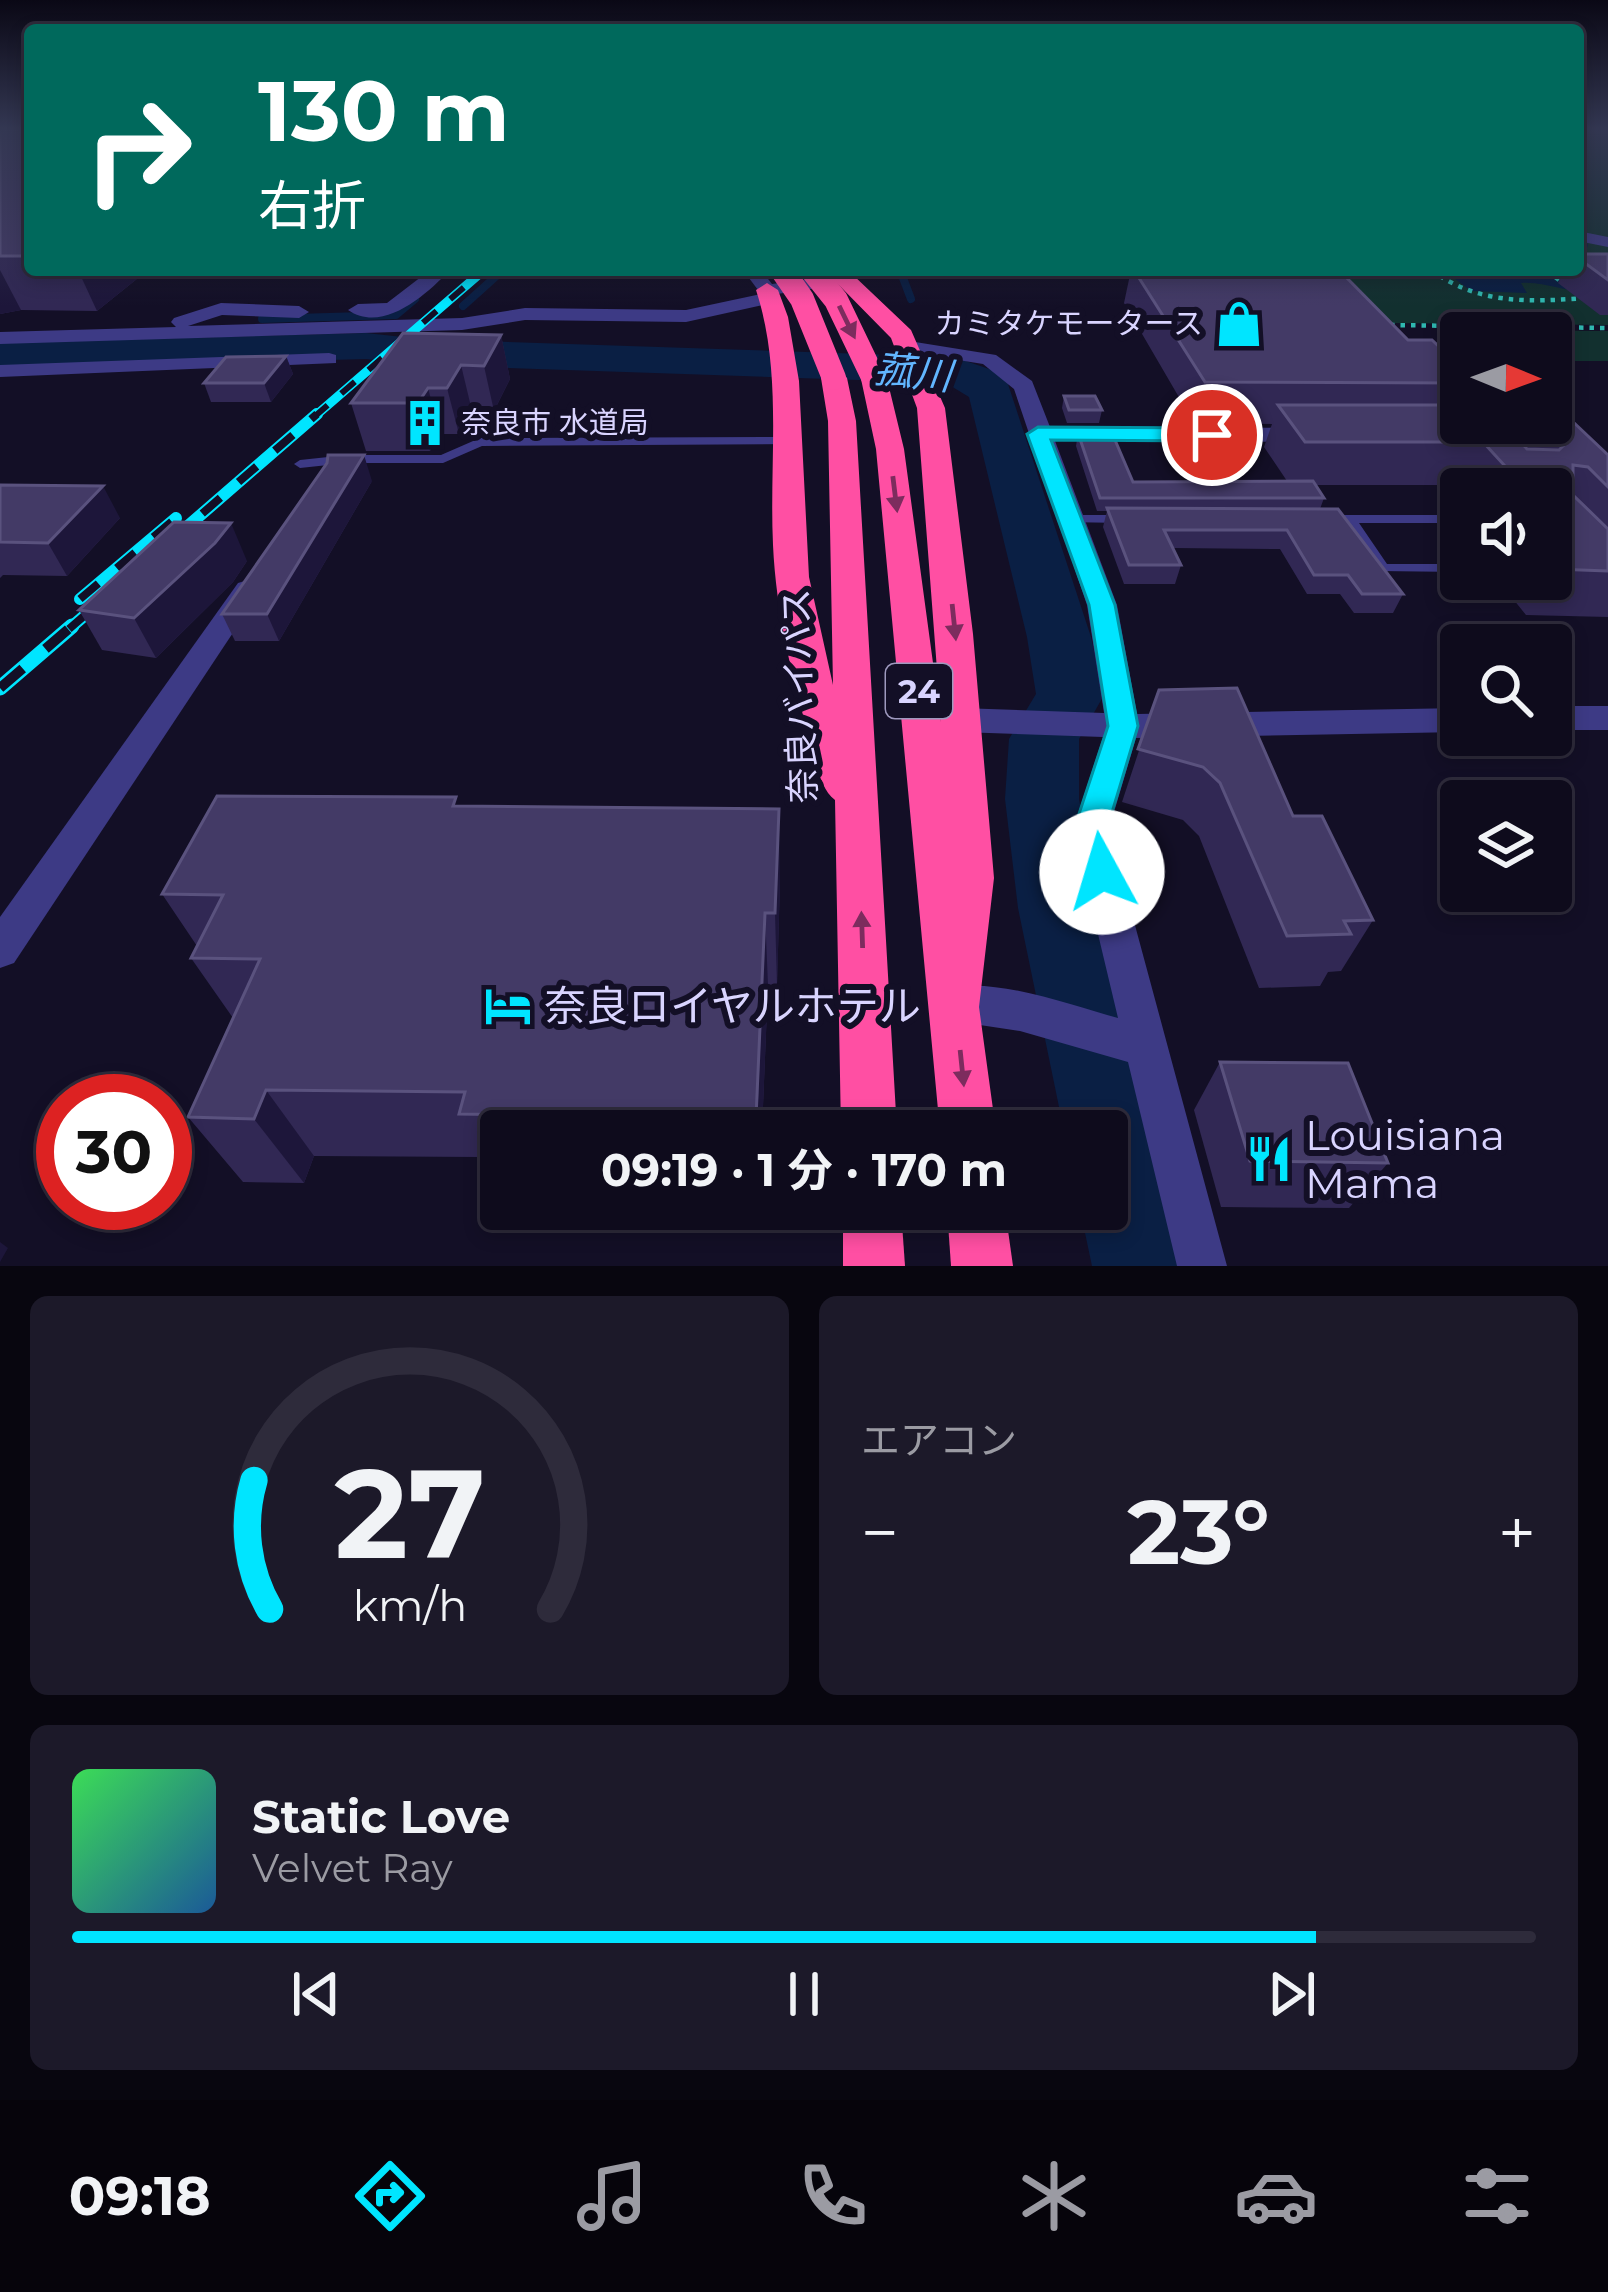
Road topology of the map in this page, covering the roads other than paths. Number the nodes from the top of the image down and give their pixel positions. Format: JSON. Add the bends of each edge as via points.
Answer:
{"nodes":[{"id":1,"x":433,"y":276,"type":"edge"},
{"id":2,"x":817,"y":276,"type":"edge"},
{"id":3,"x":821,"y":276,"type":"edge"},
{"id":4,"x":841,"y":276,"type":"edge"},
{"id":5,"x":768,"y":282,"type":"edge"},
{"id":6,"x":157,"y":332,"type":"junction"},
{"id":7,"x":3,"y":340,"type":"edge"},
{"id":8,"x":328,"y":359,"type":"dead end"},
{"id":9,"x":914,"y":361,"type":"junction"},
{"id":10,"x":0,"y":371,"type":"edge"},
{"id":11,"x":1038,"y":434,"type":"junction"},
{"id":12,"x":1335,"y":435,"type":"edge"},
{"id":13,"x":788,"y":441,"type":"junction"},
{"id":14,"x":308,"y":485,"type":"edge"},
{"id":15,"x":1068,"y":519,"type":"junction"},
{"id":16,"x":1138,"y":519,"type":"edge"},
{"id":17,"x":1303,"y":519,"type":"edge"},
{"id":18,"x":1350,"y":519,"type":"junction"},
{"id":19,"x":1440,"y":519,"type":"edge"},
{"id":20,"x":265,"y":564,"type":"edge"},
{"id":21,"x":1440,"y":568,"type":"edge"},
{"id":22,"x":1572,"y":718,"type":"edge"},
{"id":23,"x":1608,"y":718,"type":"edge"},
{"id":24,"x":1440,"y":719,"type":"edge"},
{"id":25,"x":960,"y":720,"type":"junction"},
{"id":26,"x":1123,"y":726,"type":"junction"},
{"id":27,"x":859,"y":831,"type":"junction"},
{"id":28,"x":0,"y":950,"type":"edge"},
{"id":29,"x":955,"y":1005,"type":"junction"},
{"id":30,"x":1146,"y":1046,"type":"junction"},
{"id":31,"x":868,"y":1110,"type":"edge"},
{"id":32,"x":966,"y":1110,"type":"edge"},
{"id":33,"x":873,"y":1230,"type":"edge"},
{"id":34,"x":978,"y":1230,"type":"edge"},
{"id":35,"x":874,"y":1266,"type":"edge"},
{"id":36,"x":982,"y":1266,"type":"edge"},
{"id":37,"x":1202,"y":1266,"type":"edge"}],
"edges":[{"from":1,"to":6,"type":"street","via":[[392,309],[221,309]]},
{"from":2,"to":29,"type":"highway","number":"24","one_way":true,"bridge":true,"via":[[874,379],[890,449]]},
{"from":3,"to":5,"type":"street"},
{"from":4,"to":9,"type":"highway"},
{"from":5,"to":6,"type":"street","via":[[686,316],[526,314],[462,324]]},
{"from":5,"to":13,"type":"highway"},
{"from":5,"to":27,"type":"highway","name":"奈良バイパス","number":"24","bridge":true,"via":[[802,299],[842,421]]},
{"from":6,"to":7,"type":"street"},
{"from":8,"to":10,"type":"street"},
{"from":9,"to":11,"type":"street","via":[[989,359],[1024,386]]},
{"from":9,"to":25,"type":"highway","one_way":true,"via":[[933,430]]},
{"from":11,"to":12,"type":"street"},
{"from":11,"to":15,"type":"street"},
{"from":13,"to":14,"type":"lane","via":[[480,442],[443,459],[347,459]]},
{"from":13,"to":27,"type":"highway","via":[[789,545],[804,660]]},
{"from":15,"to":16,"type":"lane"},
{"from":15,"to":26,"type":"street","via":[[1102,605]]},
{"from":17,"to":18,"type":"lane"},
{"from":18,"to":19,"type":"lane"},
{"from":18,"to":21,"type":"lane","via":[[1383,568]]},
{"from":20,"to":28,"type":"street"},
{"from":22,"to":23,"type":"street"},
{"from":24,"to":26,"type":"street"},
{"from":25,"to":26,"type":"street"},
{"from":25,"to":29,"type":"highway","via":[[971,878]]},
{"from":26,"to":30,"type":"street","via":[[1091,829]]},
{"from":31,"to":27,"type":"highway","name":"奈良バイパス","number":"24","one_way":true},
{"from":29,"to":30,"type":"street","via":[[1020,1011]]},
{"from":29,"to":32,"type":"highway","number":"24","one_way":true},
{"from":30,"to":37,"type":"street"},
{"from":33,"to":35,"type":"highway"},
{"from":34,"to":36,"type":"highway"}]}
